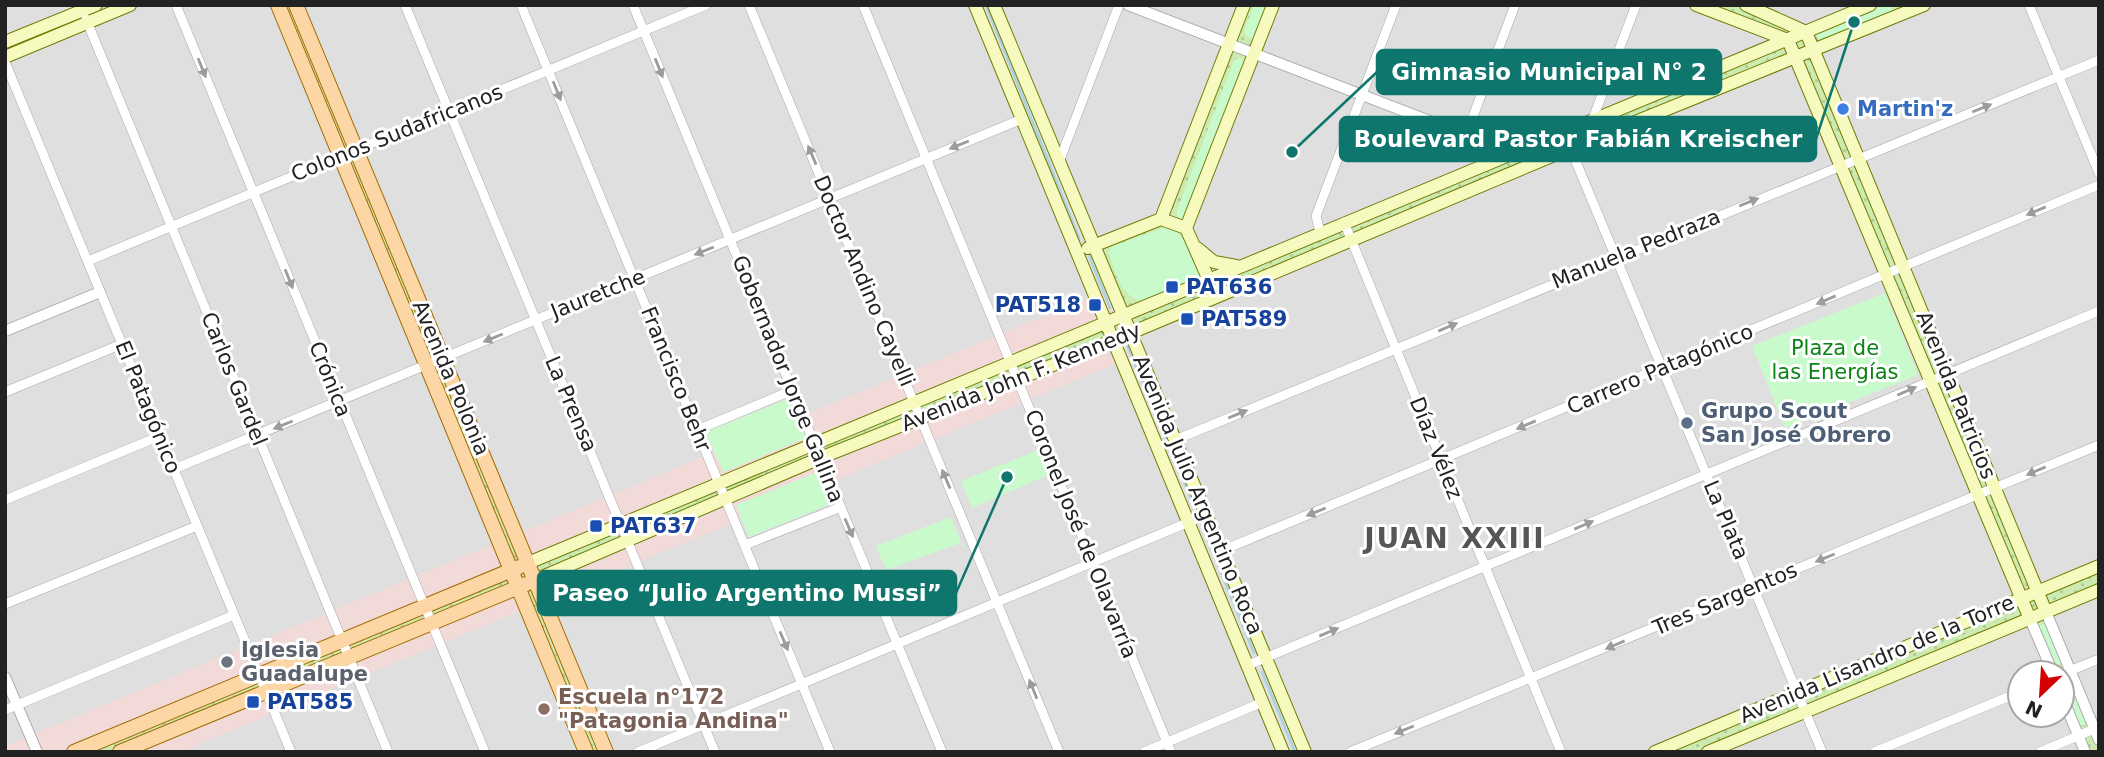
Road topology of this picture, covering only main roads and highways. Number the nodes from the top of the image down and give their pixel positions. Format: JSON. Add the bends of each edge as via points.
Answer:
{"nodes":[{"id":1,"x":96,"y":5,"type":"edge"},
{"id":2,"x":130,"y":5,"type":"edge"},
{"id":3,"x":278,"y":5,"type":"edge"},
{"id":4,"x":296,"y":5,"type":"edge"},
{"id":5,"x":975,"y":5,"type":"edge"},
{"id":6,"x":994,"y":5,"type":"edge"},
{"id":7,"x":1244,"y":5,"type":"edge"},
{"id":8,"x":1273,"y":5,"type":"edge"},
{"id":9,"x":1696,"y":5,"type":"edge"},
{"id":10,"x":1870,"y":5,"type":"edge"},
{"id":11,"x":1924,"y":5,"type":"edge"},
{"id":12,"x":1752,"y":6,"type":"edge"},
{"id":13,"x":83,"y":13,"type":"edge"},
{"id":14,"x":1806,"y":32,"type":"junction"},
{"id":15,"x":1788,"y":40,"type":"junction"},
{"id":16,"x":5,"y":43,"type":"edge"},
{"id":17,"x":1813,"y":49,"type":"junction"},
{"id":18,"x":1795,"y":57,"type":"junction"},
{"id":19,"x":5,"y":59,"type":"edge"},
{"id":20,"x":1161,"y":219,"type":"junction"},
{"id":21,"x":1186,"y":228,"type":"junction"},
{"id":22,"x":1193,"y":244,"type":"junction"},
{"id":23,"x":1094,"y":246,"type":"junction"},
{"id":24,"x":1077,"y":252,"type":"junction"},
{"id":25,"x":1236,"y":266,"type":"junction"},
{"id":26,"x":1208,"y":278,"type":"junction"},
{"id":27,"x":1199,"y":303,"type":"junction"},
{"id":28,"x":1124,"y":316,"type":"junction"},
{"id":29,"x":1107,"y":323,"type":"junction"},
{"id":30,"x":1131,"y":333,"type":"junction"},
{"id":31,"x":1114,"y":340,"type":"junction"},
{"id":32,"x":528,"y":563,"type":"junction"},
{"id":33,"x":2099,"y":566,"type":"edge"},
{"id":34,"x":511,"y":570,"type":"junction"},
{"id":35,"x":535,"y":580,"type":"junction"},
{"id":36,"x":518,"y":587,"type":"junction"},
{"id":37,"x":2099,"y":590,"type":"edge"},
{"id":38,"x":2038,"y":592,"type":"junction"},
{"id":39,"x":2022,"y":599,"type":"junction"},
{"id":40,"x":2046,"y":612,"type":"junction"},
{"id":41,"x":2030,"y":619,"type":"junction"},
{"id":42,"x":74,"y":752,"type":"edge"},
{"id":43,"x":120,"y":752,"type":"edge"},
{"id":44,"x":586,"y":752,"type":"edge"},
{"id":45,"x":606,"y":752,"type":"edge"},
{"id":46,"x":1283,"y":752,"type":"edge"},
{"id":47,"x":1305,"y":752,"type":"edge"},
{"id":48,"x":1655,"y":752,"type":"edge"},
{"id":49,"x":1708,"y":752,"type":"edge"}],
"edges":[{"from":1,"to":13,"type":"main road"},
{"from":2,"to":13,"type":"main road"},
{"from":3,"to":34,"type":"main road","name":"Avenida Polonia"},
{"from":4,"to":32,"type":"main road","name":"Avenida Polonia"},
{"from":5,"to":24,"type":"main road","name":"Avenida Julio Argentino Roca"},
{"from":6,"to":23,"type":"main road","name":"Avenida Julio Argentino Roca"},
{"from":7,"to":20,"type":"main road"},
{"from":8,"to":21,"type":"main road"},
{"from":9,"to":15,"type":"main road"},
{"from":10,"to":14,"type":"main road","name":"Avenida John F. Kennedy"},
{"from":11,"to":17,"type":"main road","name":"Avenida John F. Kennedy"},
{"from":12,"to":14,"type":"main road"},
{"from":13,"to":16,"type":"main road"},
{"from":13,"to":19,"type":"main road"},
{"from":14,"to":15,"type":"main road","name":"Avenida John F. Kennedy"},
{"from":14,"to":17,"type":"main road","name":"Avenida Patricios"},
{"from":15,"to":18,"type":"main road","name":"Avenida Patricios"},
{"from":15,"to":25,"type":"main road","name":"Avenida John F. Kennedy"},
{"from":17,"to":18,"type":"main road","name":"Avenida John F. Kennedy"},
{"from":17,"to":38,"type":"main road","name":"Avenida Patricios"},
{"from":18,"to":27,"type":"main road","name":"Avenida John F. Kennedy"},
{"from":18,"to":39,"type":"main road","name":"Avenida Patricios"},
{"from":20,"to":21,"type":"main road"},
{"from":20,"to":23,"type":"main road"},
{"from":21,"to":22,"type":"main road"},
{"from":22,"to":25,"type":"main road","via":[[1213,262]]},
{"from":22,"to":26,"type":"main road"},
{"from":23,"to":24,"type":"main road"},
{"from":23,"to":28,"type":"main road","name":"Avenida Julio Argentino Roca"},
{"from":24,"to":29,"type":"main road","name":"Avenida Julio Argentino Roca"},
{"from":25,"to":26,"type":"main road","name":"Avenida John F. Kennedy"},
{"from":26,"to":27,"type":"main road"},
{"from":26,"to":28,"type":"main road","name":"Avenida John F. Kennedy"},
{"from":27,"to":30,"type":"main road","name":"Avenida John F. Kennedy"},
{"from":28,"to":29,"type":"main road","name":"Avenida John F. Kennedy"},
{"from":28,"to":30,"type":"main road","name":"Avenida Julio Argentino Roca"},
{"from":29,"to":31,"type":"main road","name":"Avenida Julio Argentino Roca"},
{"from":29,"to":32,"type":"main road","name":"Avenida John F. Kennedy"},
{"from":30,"to":31,"type":"main road","name":"Avenida John F. Kennedy"},
{"from":30,"to":47,"type":"main road","name":"Avenida Julio Argentino Roca"},
{"from":31,"to":35,"type":"main road","name":"Avenida John F. Kennedy","via":[[820,458]]},
{"from":31,"to":46,"type":"main road","name":"Avenida Julio Argentino Roca"},
{"from":32,"to":34,"type":"main road","name":"Avenida John F. Kennedy"},
{"from":32,"to":35,"type":"main road","name":"Avenida Polonia"},
{"from":33,"to":38,"type":"main road","name":"Avenida Lisandro de la Torre"},
{"from":34,"to":36,"type":"main road","name":"Avenida Polonia"},
{"from":34,"to":42,"type":"main road","name":"Avenida John F. Kennedy"},
{"from":35,"to":36,"type":"main road","name":"Avenida John F. Kennedy"},
{"from":35,"to":45,"type":"main road","name":"Avenida Polonia"},
{"from":36,"to":43,"type":"main road","name":"Avenida John F. Kennedy"},
{"from":36,"to":44,"type":"main road","name":"Avenida Polonia"},
{"from":37,"to":40,"type":"main road","name":"Avenida Lisandro de la Torre"},
{"from":38,"to":39,"type":"main road","name":"Avenida Lisandro de la Torre"},
{"from":38,"to":40,"type":"main road","name":"Avenida Patricios"},
{"from":39,"to":41,"type":"main road","name":"Avenida Patricios"},
{"from":39,"to":48,"type":"main road","name":"Avenida Lisandro de la Torre"},
{"from":40,"to":41,"type":"main road","name":"Avenida Lisandro de la Torre"},
{"from":41,"to":49,"type":"main road","name":"Avenida Lisandro de la Torre"}]}
